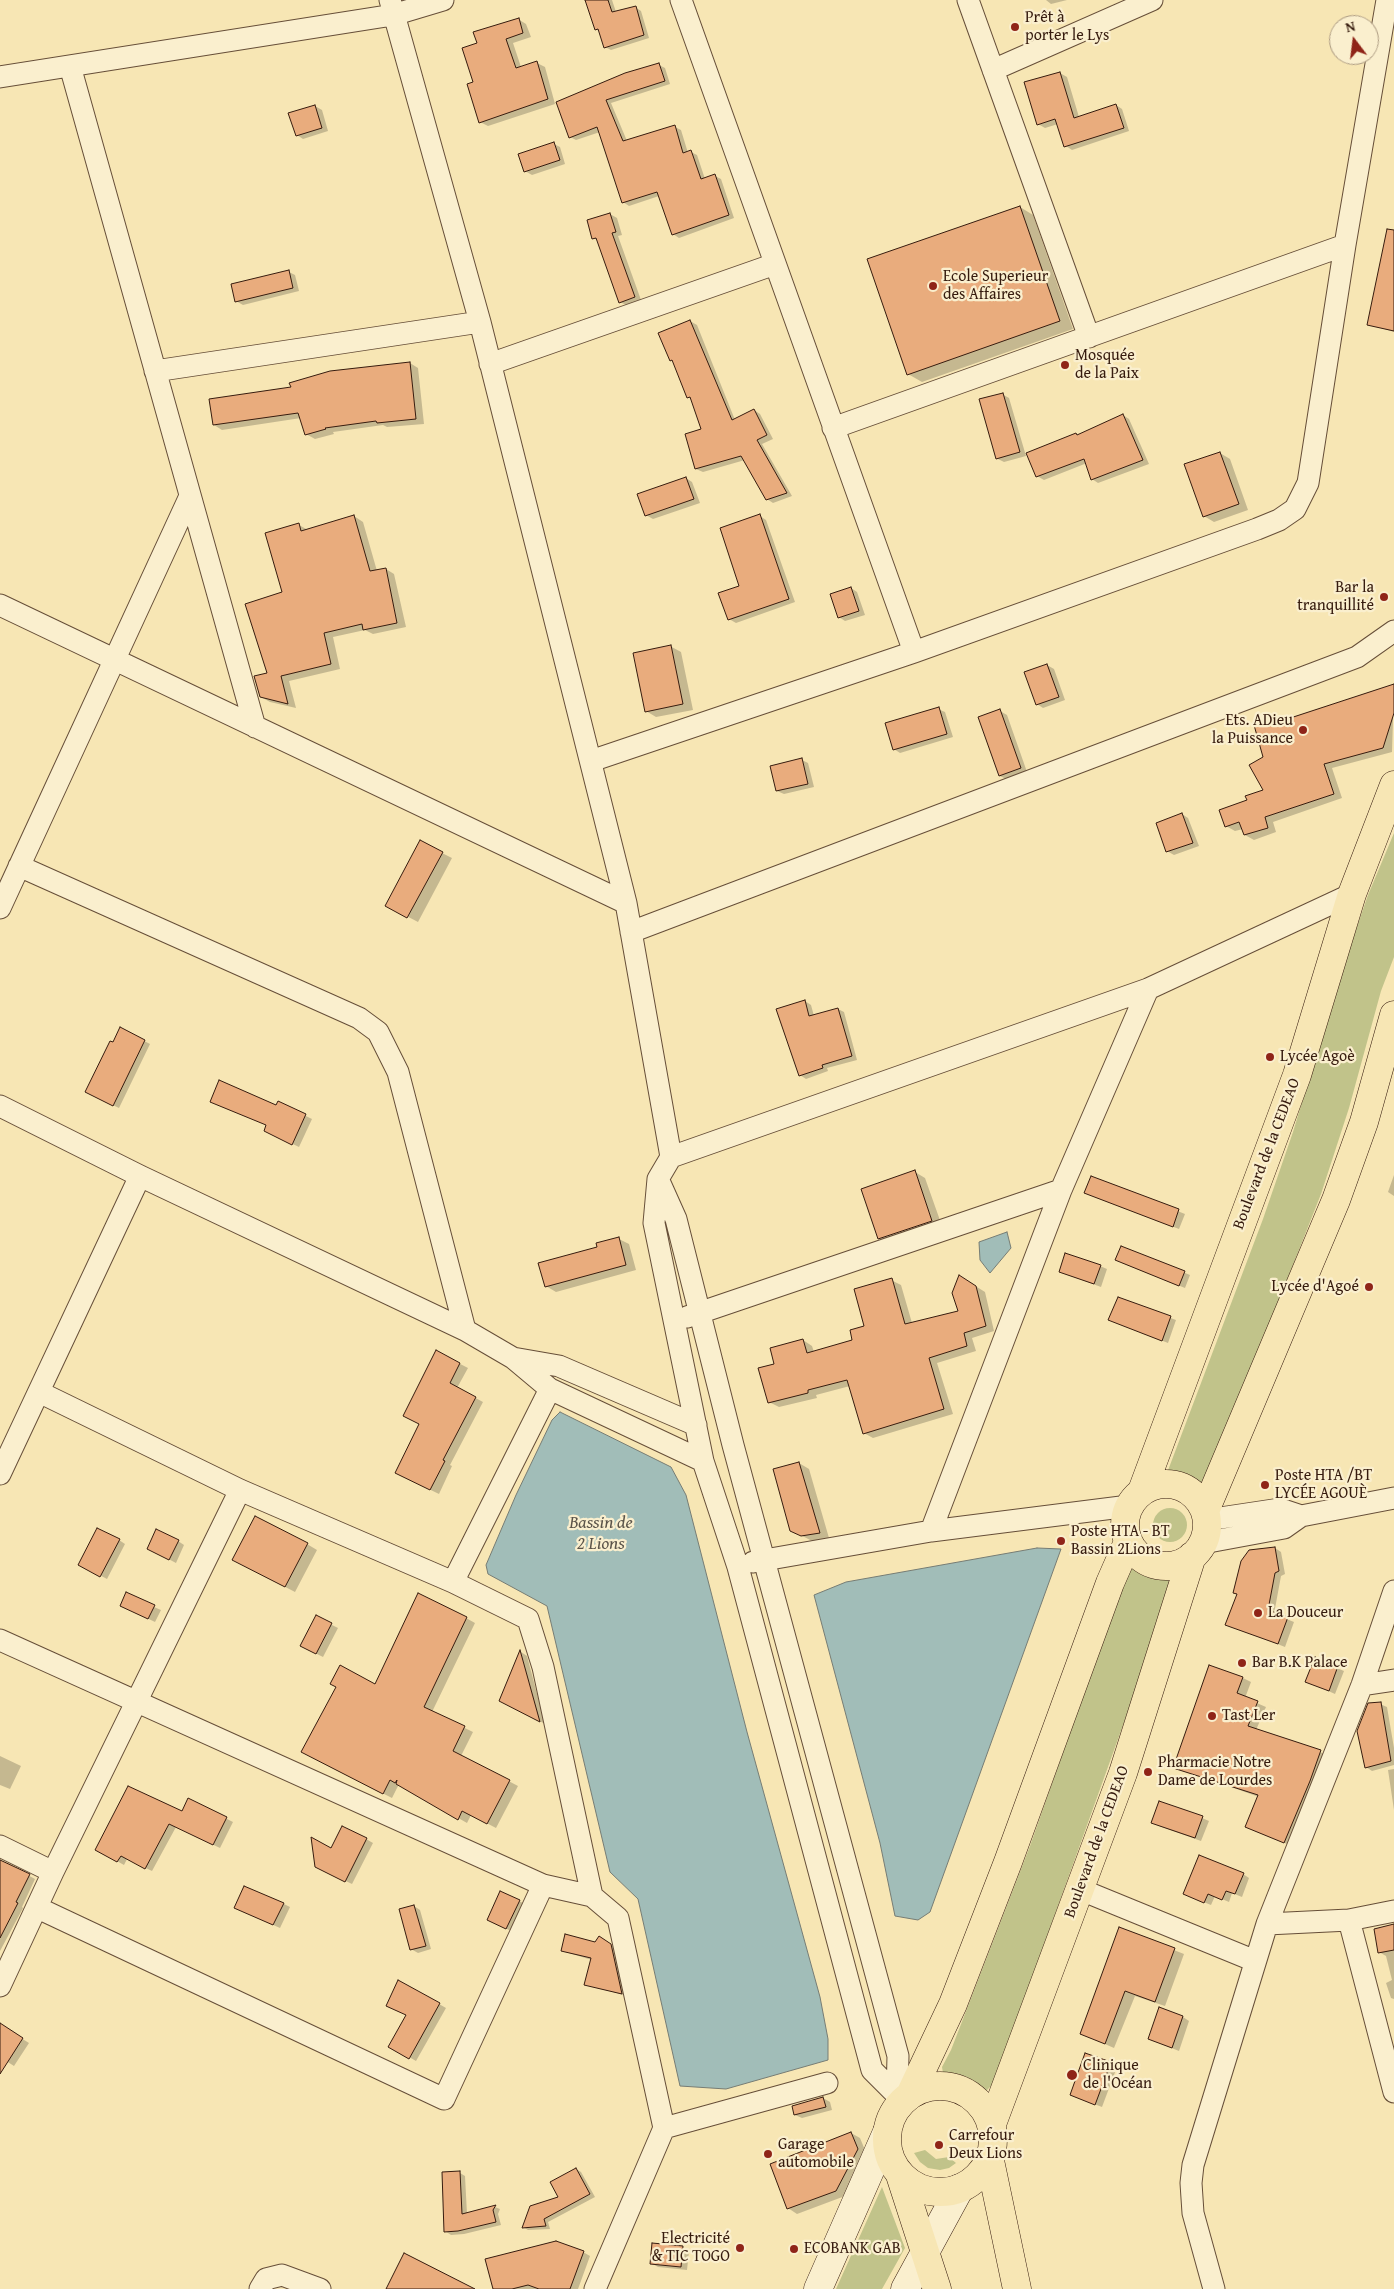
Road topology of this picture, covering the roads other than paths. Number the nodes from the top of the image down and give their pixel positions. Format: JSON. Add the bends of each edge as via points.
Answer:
{"nodes":[{"id":1,"x":443,"y":0,"type":"edge"},
{"id":2,"x":681,"y":0,"type":"edge"},
{"id":3,"x":968,"y":0,"type":"edge"},
{"id":4,"x":1152,"y":0,"type":"edge"},
{"id":5,"x":1387,"y":0,"type":"edge"},
{"id":6,"x":391,"y":8,"type":"edge"},
{"id":7,"x":70,"y":66,"type":"junction"},
{"id":8,"x":993,"y":70,"type":"junction"},
{"id":9,"x":0,"y":77,"type":"edge"},
{"id":10,"x":1345,"y":245,"type":"junction"},
{"id":11,"x":775,"y":264,"type":"junction"},
{"id":12,"x":480,"y":322,"type":"junction"},
{"id":13,"x":1088,"y":337,"type":"junction"},
{"id":14,"x":490,"y":364,"type":"junction"},
{"id":15,"x":155,"y":371,"type":"junction"},
{"id":16,"x":834,"y":428,"type":"junction"},
{"id":17,"x":190,"y":496,"type":"junction"},
{"id":18,"x":0,"y":605,"type":"edge"},
{"id":19,"x":1394,"y":631,"type":"edge"},
{"id":20,"x":914,"y":652,"type":"junction"},
{"id":21,"x":116,"y":661,"type":"junction"},
{"id":22,"x":255,"y":727,"type":"junction"},
{"id":23,"x":591,"y":761,"type":"junction"},
{"id":24,"x":1394,"y":785,"type":"edge"},
{"id":25,"x":19,"y":866,"type":"junction"},
{"id":26,"x":1352,"y":894,"type":"junction"},
{"id":27,"x":626,"y":903,"type":"junction"},
{"id":28,"x":0,"y":908,"type":"edge"},
{"id":29,"x":631,"y":932,"type":"junction"},
{"id":30,"x":1148,"y":989,"type":"junction"},
{"id":31,"x":1394,"y":1015,"type":"edge"},
{"id":32,"x":0,"y":1106,"type":"edge"},
{"id":33,"x":671,"y":1157,"type":"junction"},
{"id":34,"x":140,"y":1176,"type":"junction"},
{"id":35,"x":658,"y":1179,"type":"junction"},
{"id":36,"x":1061,"y":1190,"type":"junction"},
{"id":37,"x":699,"y":1313,"type":"junction"},
{"id":38,"x":674,"y":1320,"type":"junction"},
{"id":39,"x":465,"y":1330,"type":"junction"},
{"id":40,"x":513,"y":1358,"type":"junction"},
{"id":41,"x":550,"y":1389,"type":"junction"},
{"id":42,"x":39,"y":1392,"type":"junction"},
{"id":43,"x":696,"y":1425,"type":"junction"},
{"id":44,"x":703,"y":1462,"type":"junction"},
{"id":45,"x":0,"y":1474,"type":"edge"},
{"id":46,"x":240,"y":1490,"type":"junction"},
{"id":47,"x":1136,"y":1498,"type":"junction"},
{"id":48,"x":1394,"y":1498,"type":"edge"},
{"id":49,"x":931,"y":1531,"type":"junction"},
{"id":50,"x":1202,"y":1532,"type":"junction"},
{"id":51,"x":1128,"y":1542,"type":"junction"},
{"id":52,"x":766,"y":1559,"type":"junction"},
{"id":53,"x":738,"y":1567,"type":"junction"},
{"id":54,"x":453,"y":1582,"type":"junction"},
{"id":55,"x":1394,"y":1591,"type":"edge"},
{"id":56,"x":0,"y":1640,"type":"edge"},
{"id":57,"x":1394,"y":1680,"type":"edge"},
{"id":58,"x":1362,"y":1685,"type":"junction"},
{"id":59,"x":136,"y":1701,"type":"junction"},
{"id":60,"x":0,"y":1846,"type":"edge"},
{"id":61,"x":54,"y":1872,"type":"junction"},
{"id":62,"x":543,"y":1886,"type":"junction"},
{"id":63,"x":1079,"y":1889,"type":"junction"},
{"id":64,"x":592,"y":1896,"type":"junction"},
{"id":65,"x":38,"y":1908,"type":"junction"},
{"id":66,"x":1394,"y":1911,"type":"edge"},
{"id":67,"x":1349,"y":1920,"type":"junction"},
{"id":68,"x":1267,"y":1924,"type":"junction"},
{"id":69,"x":1255,"y":1960,"type":"junction"},
{"id":70,"x":0,"y":1986,"type":"edge"},
{"id":71,"x":827,"y":2083,"type":"dead end"},
{"id":72,"x":1394,"y":2092,"type":"edge"},
{"id":73,"x":903,"y":2098,"type":"junction"},
{"id":74,"x":992,"y":2124,"type":"junction"},
{"id":75,"x":664,"y":2128,"type":"junction"},
{"id":76,"x":887,"y":2132,"type":"junction"},
{"id":77,"x":988,"y":2156,"type":"junction"},
{"id":78,"x":900,"y":2175,"type":"junction"},
{"id":79,"x":960,"y":2188,"type":"junction"},
{"id":80,"x":926,"y":2251,"type":"junction"},
{"id":81,"x":260,"y":2289,"type":"edge"},
{"id":82,"x":320,"y":2289,"type":"edge"},
{"id":83,"x":595,"y":2289,"type":"edge"},
{"id":84,"x":818,"y":2289,"type":"edge"},
{"id":85,"x":906,"y":2289,"type":"edge"},
{"id":86,"x":937,"y":2289,"type":"edge"},
{"id":87,"x":1016,"y":2289,"type":"edge"},
{"id":88,"x":1214,"y":2289,"type":"edge"}],
"edges":[{"from":1,"to":6,"type":"street"},
{"from":2,"to":11,"type":"street"},
{"from":3,"to":8,"type":"street"},
{"from":4,"to":8,"type":"street"},
{"from":5,"to":10,"type":"street"},
{"from":6,"to":7,"type":"street"},
{"from":6,"to":12,"type":"street"},
{"from":7,"to":9,"type":"street"},
{"from":7,"to":15,"type":"street"},
{"from":8,"to":13,"type":"street"},
{"from":10,"to":13,"type":"street"},
{"from":10,"to":20,"type":"street","via":[[1308,483],[1295,509],[1257,529]]},
{"from":11,"to":14,"type":"street"},
{"from":11,"to":16,"type":"street"},
{"from":12,"to":14,"type":"street"},
{"from":12,"to":15,"type":"street"},
{"from":13,"to":16,"type":"street"},
{"from":14,"to":23,"type":"street"},
{"from":15,"to":17,"type":"street"},
{"from":16,"to":20,"type":"street"},
{"from":17,"to":21,"type":"street"},
{"from":17,"to":22,"type":"street"},
{"from":18,"to":21,"type":"street"},
{"from":19,"to":29,"type":"street","via":[[1357,657]]},
{"from":20,"to":23,"type":"street"},
{"from":21,"to":22,"type":"street"},
{"from":21,"to":25,"type":"street"},
{"from":22,"to":27,"type":"street"},
{"from":23,"to":27,"type":"street"},
{"from":24,"to":26,"type":"main road","name":"Boulevard de la CEDEAO"},
{"from":25,"to":28,"type":"street"},
{"from":25,"to":39,"type":"street","via":[[359,1018],[378,1032],[398,1072]]},
{"from":26,"to":30,"type":"street"},
{"from":26,"to":47,"type":"main road","name":"Boulevard de la CEDEAO","via":[[1296,1075]]},
{"from":27,"to":29,"type":"street"},
{"from":29,"to":33,"type":"street"},
{"from":30,"to":33,"type":"street"},
{"from":30,"to":36,"type":"street"},
{"from":31,"to":50,"type":"main road","name":"Boulevard de la CEDEAO","via":[[1364,1122],[1336,1200]]},
{"from":32,"to":34,"type":"street"},
{"from":33,"to":35,"type":"street"},
{"from":34,"to":39,"type":"street"},
{"from":34,"to":42,"type":"street"},
{"from":35,"to":37,"type":"street","via":[[676,1219]]},
{"from":35,"to":38,"type":"street","via":[[654,1223]]},
{"from":36,"to":37,"type":"street"},
{"from":36,"to":49,"type":"street"},
{"from":37,"to":38,"type":"street"},
{"from":37,"to":52,"type":"street"},
{"from":38,"to":43,"type":"street"},
{"from":39,"to":40,"type":"street"},
{"from":40,"to":41,"type":"street"},
{"from":40,"to":43,"type":"street","via":[[559,1366]]},
{"from":41,"to":44,"type":"street"},
{"from":41,"to":54,"type":"street"},
{"from":42,"to":45,"type":"street"},
{"from":42,"to":46,"type":"street"},
{"from":43,"to":44,"type":"street"},
{"from":44,"to":53,"type":"street"},
{"from":46,"to":54,"type":"street"},
{"from":46,"to":59,"type":"street"},
{"from":47,"to":49,"type":"street"},
{"from":47,"to":50,"type":"main road","via":[[1160,1484],[1178,1485],[1195,1495]]},
{"from":47,"to":51,"type":"main road","via":[[1124,1524]]},
{"from":48,"to":50,"type":"street","via":[[1301,1516],[1284,1528]]},
{"from":49,"to":52,"type":"street"},
{"from":50,"to":51,"type":"main road","via":[[1175,1565],[1157,1565],[1140,1557]]},
{"from":50,"to":63,"type":"main road","name":"Boulevard de la CEDEAO","via":[[1123,1773]]},
{"from":51,"to":73,"type":"main road","via":[[956,1995]]},
{"from":52,"to":53,"type":"street"},
{"from":52,"to":73,"type":"street","via":[[898,2056]]},
{"from":53,"to":73,"type":"street","via":[[872,2070]]},
{"from":54,"to":64,"type":"street","via":[[528,1619],[543,1667]]},
{"from":55,"to":58,"type":"street"},
{"from":56,"to":59,"type":"street"},
{"from":57,"to":58,"type":"street"},
{"from":58,"to":68,"type":"street"},
{"from":59,"to":61,"type":"street"},
{"from":59,"to":62,"type":"street"},
{"from":60,"to":61,"type":"street"},
{"from":61,"to":65,"type":"street"},
{"from":62,"to":64,"type":"street"},
{"from":62,"to":65,"type":"street","via":[[444,2099]]},
{"from":63,"to":69,"type":"street"},
{"from":63,"to":74,"type":"main road","name":"Boulevard de la CEDEAO"},
{"from":64,"to":75,"type":"street","via":[[618,1918]]},
{"from":65,"to":70,"type":"street"},
{"from":66,"to":67,"type":"street"},
{"from":67,"to":68,"type":"street"},
{"from":67,"to":72,"type":"street"},
{"from":68,"to":69,"type":"street"},
{"from":69,"to":88,"type":"street","via":[[1193,2165],[1193,2213]]},
{"from":71,"to":75,"type":"street"},
{"from":73,"to":74,"type":"main road","via":[[934,2086],[960,2088],[981,2103]]},
{"from":73,"to":76,"type":"main road"},
{"from":74,"to":77,"type":"main road"},
{"from":75,"to":83,"type":"street"},
{"from":76,"to":78,"type":"main road","via":[[889,2155]]},
{"from":76,"to":84,"type":"main road"},
{"from":77,"to":79,"type":"main road","via":[[983,2170]]},
{"from":77,"to":87,"type":"main road"},
{"from":78,"to":79,"type":"main road","via":[[918,2188],[939,2192]]},
{"from":78,"to":80,"type":"main road"},
{"from":79,"to":80,"type":"main road"},
{"from":80,"to":85,"type":"main road"},
{"from":80,"to":86,"type":"main road"},
{"from":81,"to":82,"type":"street","via":[[266,2279],[282,2275]]}]}
